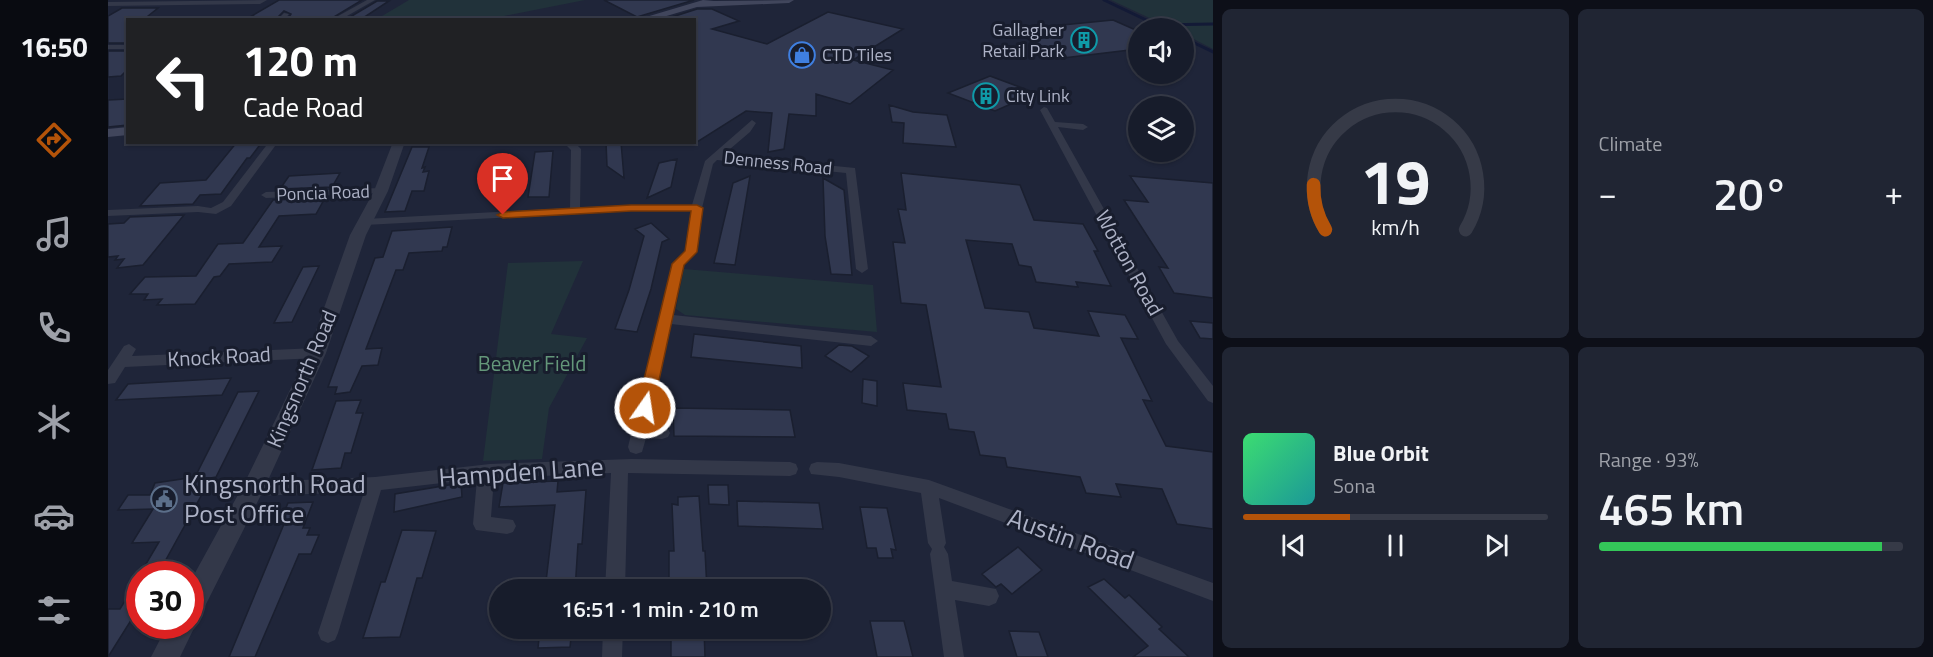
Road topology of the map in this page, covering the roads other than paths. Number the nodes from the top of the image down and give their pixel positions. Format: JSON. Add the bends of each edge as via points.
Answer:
{"nodes":[{"id":1,"x":264,"y":0,"type":"edge"},
{"id":2,"x":372,"y":0,"type":"edge"},
{"id":3,"x":789,"y":0,"type":"edge"},
{"id":4,"x":720,"y":1,"type":"edge"},
{"id":5,"x":734,"y":1,"type":"edge"},
{"id":6,"x":108,"y":4,"type":"edge"},
{"id":7,"x":286,"y":14,"type":"dead end"},
{"id":8,"x":281,"y":18,"type":"edge"},
{"id":9,"x":338,"y":18,"type":"edge"},
{"id":10,"x":648,"y":18,"type":"edge"},
{"id":11,"x":108,"y":47,"type":"edge"},
{"id":12,"x":126,"y":47,"type":"edge"},
{"id":13,"x":1044,"y":111,"type":"dead end"},
{"id":14,"x":752,"y":123,"type":"dead end"},
{"id":15,"x":1052,"y":124,"type":"junction"},
{"id":16,"x":1083,"y":127,"type":"dead end"},
{"id":17,"x":126,"y":131,"type":"edge"},
{"id":18,"x":108,"y":132,"type":"edge"},
{"id":19,"x":272,"y":144,"type":"edge"},
{"id":20,"x":398,"y":144,"type":"edge"},
{"id":21,"x":570,"y":144,"type":"edge"},
{"id":22,"x":714,"y":157,"type":"junction"},
{"id":23,"x":381,"y":191,"type":"junction"},
{"id":24,"x":266,"y":195,"type":"dead end"},
{"id":25,"x":697,"y":208,"type":"junction"},
{"id":26,"x":575,"y":211,"type":"junction"},
{"id":27,"x":108,"y":213,"type":"edge"},
{"id":28,"x":366,"y":222,"type":"junction"},
{"id":29,"x":862,"y":269,"type":"dead end"},
{"id":30,"x":666,"y":319,"type":"junction"},
{"id":31,"x":871,"y":340,"type":"dead end"},
{"id":32,"x":129,"y":349,"type":"dead end"},
{"id":33,"x":317,"y":353,"type":"junction"},
{"id":34,"x":121,"y":362,"type":"junction"},
{"id":35,"x":110,"y":379,"type":"dead end"},
{"id":36,"x":1213,"y":397,"type":"edge"},
{"id":37,"x":640,"y":430,"type":"junction"},
{"id":38,"x":662,"y":433,"type":"dead end"},
{"id":39,"x":636,"y":447,"type":"dead end"},
{"id":40,"x":620,"y":466,"type":"junction"},
{"id":41,"x":790,"y":469,"type":"dead end"},
{"id":42,"x":817,"y":470,"type":"dead end"},
{"id":43,"x":486,"y":472,"type":"junction"},
{"id":44,"x":375,"y":484,"type":"junction"},
{"id":45,"x":929,"y":487,"type":"junction"},
{"id":46,"x":253,"y":489,"type":"junction"},
{"id":47,"x":507,"y":526,"type":"dead end"},
{"id":48,"x":615,"y":579,"type":"edge"},
{"id":49,"x":204,"y":582,"type":"edge"},
{"id":50,"x":945,"y":589,"type":"junction"},
{"id":51,"x":1213,"y":592,"type":"edge"},
{"id":52,"x":989,"y":596,"type":"dead end"},
{"id":53,"x":328,"y":633,"type":"dead end"},
{"id":54,"x":175,"y":639,"type":"edge"},
{"id":55,"x":613,"y":639,"type":"edge"},
{"id":56,"x":165,"y":657,"type":"edge"},
{"id":57,"x":612,"y":657,"type":"edge"},
{"id":58,"x":954,"y":657,"type":"edge"}],
"edges":[{"from":1,"to":6,"type":"street"},
{"from":2,"to":9,"type":"street"},
{"from":3,"to":5,"type":"main road"},
{"from":4,"to":5,"type":"main road"},
{"from":4,"to":10,"type":"main road"},
{"from":7,"to":8,"type":"street"},
{"from":11,"to":12,"type":"street"},
{"from":13,"to":15,"type":"street","name":"Wotton Road"},
{"from":14,"to":22,"type":"street"},
{"from":15,"to":16,"type":"street"},
{"from":15,"to":36,"type":"street","name":"Wotton Road","via":[[1173,344]]},
{"from":17,"to":18,"type":"main road"},
{"from":19,"to":27,"type":"street","via":[[227,204],[212,212],[198,209]]},
{"from":20,"to":23,"type":"street","name":"Kingsnorth Road"},
{"from":21,"to":26,"type":"street","via":[[576,149]]},
{"from":22,"to":25,"type":"street","via":[[708,163]]},
{"from":22,"to":29,"type":"street","name":"Denness Road","via":[[851,170]]},
{"from":23,"to":24,"type":"street","name":"Poncia Road"},
{"from":23,"to":28,"type":"street","name":"Kingsnorth Road"},
{"from":25,"to":26,"type":"street"},
{"from":25,"to":30,"type":"street","via":[[691,252],[678,264]]},
{"from":26,"to":28,"type":"street"},
{"from":28,"to":33,"type":"street","name":"Kingsnorth Road"},
{"from":30,"to":31,"type":"street"},
{"from":30,"to":37,"type":"street"},
{"from":32,"to":34,"type":"street"},
{"from":33,"to":34,"type":"street","name":"Knock Road"},
{"from":33,"to":46,"type":"street","name":"Kingsnorth Road"},
{"from":34,"to":35,"type":"street"},
{"from":37,"to":38,"type":"street"},
{"from":37,"to":39,"type":"street"},
{"from":40,"to":41,"type":"street","name":"Hampden Lane"},
{"from":40,"to":43,"type":"street","name":"Hampden Lane"},
{"from":40,"to":48,"type":"street"},
{"from":42,"to":45,"type":"street","name":"Austin Road","via":[[839,470]]},
{"from":43,"to":44,"type":"street","name":"Hampden Lane"},
{"from":43,"to":47,"type":"street","via":[[482,524]]},
{"from":44,"to":46,"type":"street","name":"Hampden Lane"},
{"from":44,"to":53,"type":"street"},
{"from":45,"to":50,"type":"street"},
{"from":45,"to":51,"type":"street","name":"Austin Road"},
{"from":46,"to":49,"type":"street","name":"Kingsnorth Road"},
{"from":50,"to":52,"type":"street"},
{"from":50,"to":58,"type":"street"},
{"from":54,"to":56,"type":"street"},
{"from":55,"to":57,"type":"street"}]}
